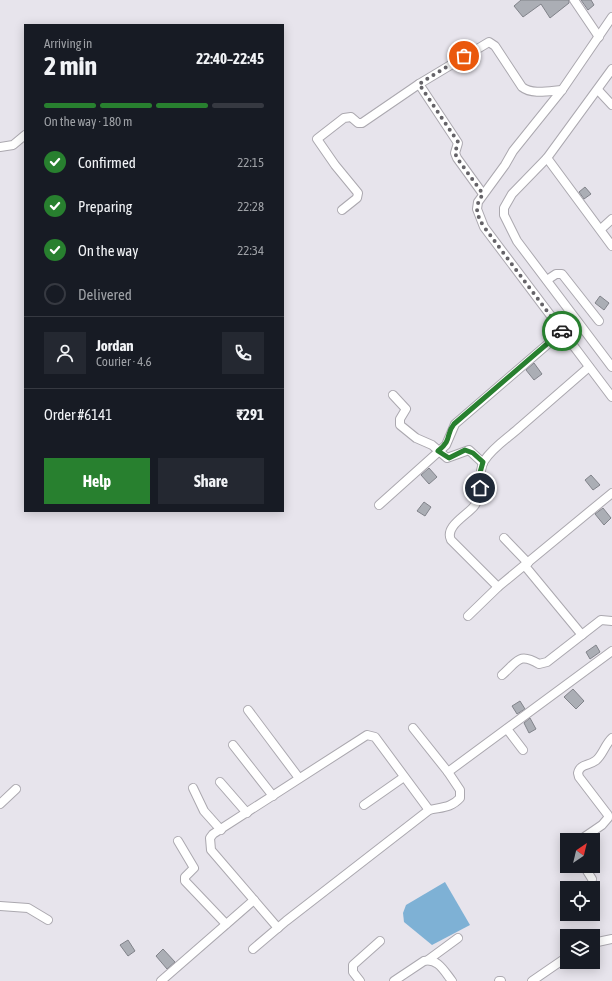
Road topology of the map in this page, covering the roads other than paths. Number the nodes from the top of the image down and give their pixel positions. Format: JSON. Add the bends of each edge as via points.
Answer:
{"nodes":[{"id":1,"x":574,"y":0,"type":"edge"},
{"id":2,"x":612,"y":17,"type":"edge"},
{"id":3,"x":599,"y":37,"type":"junction"},
{"id":4,"x":612,"y":69,"type":"edge"},
{"id":5,"x":419,"y":84,"type":"junction"},
{"id":6,"x":562,"y":90,"type":"junction"},
{"id":7,"x":598,"y":90,"type":"junction"},
{"id":8,"x":612,"y":105,"type":"edge"},
{"id":9,"x":24,"y":136,"type":"edge"},
{"id":10,"x":0,"y":146,"type":"edge"},
{"id":11,"x":547,"y":158,"type":"junction"},
{"id":12,"x":483,"y":194,"type":"junction"},
{"id":13,"x":342,"y":210,"type":"dead end"},
{"id":14,"x":612,"y":219,"type":"edge"},
{"id":15,"x":601,"y":229,"type":"junction"},
{"id":16,"x":612,"y":246,"type":"edge"},
{"id":17,"x":547,"y":280,"type":"junction"},
{"id":18,"x":599,"y":321,"type":"dead end"},
{"id":19,"x":563,"y":332,"type":"junction"},
{"id":20,"x":590,"y":367,"type":"junction"},
{"id":21,"x":612,"y":367,"type":"edge"},
{"id":22,"x":393,"y":395,"type":"dead end"},
{"id":23,"x":612,"y":397,"type":"edge"},
{"id":24,"x":438,"y":451,"type":"junction"},
{"id":25,"x":483,"y":462,"type":"junction"},
{"id":26,"x":612,"y":492,"type":"edge"},
{"id":27,"x":379,"y":505,"type":"dead end"},
{"id":28,"x":504,"y":538,"type":"dead end"},
{"id":29,"x":526,"y":565,"type":"junction"},
{"id":30,"x":498,"y":587,"type":"junction"},
{"id":31,"x":468,"y":616,"type":"dead end"},
{"id":32,"x":612,"y":621,"type":"edge"},
{"id":33,"x":582,"y":635,"type":"junction"},
{"id":34,"x":612,"y":651,"type":"edge"},
{"id":35,"x":502,"y":675,"type":"dead end"},
{"id":36,"x":248,"y":710,"type":"dead end"},
{"id":37,"x":413,"y":728,"type":"dead end"},
{"id":38,"x":508,"y":729,"type":"junction"},
{"id":39,"x":612,"y":738,"type":"edge"},
{"id":40,"x":233,"y":745,"type":"dead end"},
{"id":41,"x":523,"y":750,"type":"dead end"},
{"id":42,"x":448,"y":772,"type":"junction"},
{"id":43,"x":404,"y":777,"type":"junction"},
{"id":44,"x":299,"y":778,"type":"junction"},
{"id":45,"x":220,"y":782,"type":"dead end"},
{"id":46,"x":193,"y":788,"type":"dead end"},
{"id":47,"x":16,"y":789,"type":"dead end"},
{"id":48,"x":273,"y":796,"type":"junction"},
{"id":49,"x":0,"y":804,"type":"edge"},
{"id":50,"x":364,"y":805,"type":"dead end"},
{"id":51,"x":429,"y":810,"type":"junction"},
{"id":52,"x":247,"y":814,"type":"junction"},
{"id":53,"x":220,"y":830,"type":"junction"},
{"id":54,"x":590,"y":833,"type":"edge"},
{"id":55,"x":178,"y":841,"type":"dead end"},
{"id":56,"x":588,"y":873,"type":"edge"},
{"id":57,"x":592,"y":879,"type":"dead end"},
{"id":58,"x":254,"y":900,"type":"junction"},
{"id":59,"x":0,"y":906,"type":"edge"},
{"id":60,"x":48,"y":920,"type":"dead end"},
{"id":61,"x":226,"y":924,"type":"junction"},
{"id":62,"x":278,"y":928,"type":"junction"},
{"id":63,"x":458,"y":938,"type":"dead end"},
{"id":64,"x":612,"y":939,"type":"edge"},
{"id":65,"x":380,"y":941,"type":"dead end"},
{"id":66,"x":600,"y":942,"type":"edge"},
{"id":67,"x":253,"y":949,"type":"dead end"},
{"id":68,"x":428,"y":960,"type":"junction"},
{"id":69,"x":560,"y":962,"type":"edge"},
{"id":70,"x":398,"y":980,"type":"edge"},
{"id":71,"x":161,"y":981,"type":"edge"},
{"id":72,"x":360,"y":981,"type":"edge"},
{"id":73,"x":452,"y":981,"type":"edge"},
{"id":74,"x":532,"y":981,"type":"edge"}],
"edges":[{"from":1,"to":3,"type":"street"},
{"from":2,"to":3,"type":"street"},
{"from":3,"to":6,"type":"street"},
{"from":4,"to":7,"type":"street"},
{"from":5,"to":6,"type":"street","via":[[489,42],[495,46],[526,90]]},
{"from":5,"to":12,"type":"street","via":[[458,142],[455,153],[457,158]]},
{"from":5,"to":13,"type":"street","via":[[362,123],[351,117],[344,118],[317,139],[334,165],[358,193],[357,198]]},
{"from":6,"to":12,"type":"street","via":[[513,151]]},
{"from":7,"to":8,"type":"street"},
{"from":7,"to":11,"type":"street"},
{"from":9,"to":10,"type":"street","via":[[13,145]]},
{"from":11,"to":15,"type":"street"},
{"from":11,"to":17,"type":"street","via":[[512,194],[504,208],[507,224],[517,241]]},
{"from":12,"to":19,"type":"street","via":[[477,210],[484,227]]},
{"from":14,"to":15,"type":"street"},
{"from":15,"to":16,"type":"street"},
{"from":17,"to":18,"type":"street","via":[[556,274],[562,274]]},
{"from":17,"to":21,"type":"street"},
{"from":19,"to":20,"type":"street"},
{"from":19,"to":24,"type":"street","via":[[454,424],[448,441]]},
{"from":20,"to":23,"type":"street"},
{"from":20,"to":25,"type":"street","via":[[492,451]]},
{"from":22,"to":24,"type":"street","via":[[406,409],[400,419],[400,425]]},
{"from":24,"to":25,"type":"street","via":[[449,458],[469,450]]},
{"from":24,"to":27,"type":"street"},
{"from":25,"to":30,"type":"street","via":[[479,476],[479,498],[469,513],[453,525],[449,536]]},
{"from":26,"to":29,"type":"street"},
{"from":28,"to":29,"type":"street"},
{"from":29,"to":30,"type":"street"},
{"from":29,"to":33,"type":"street"},
{"from":30,"to":31,"type":"street"},
{"from":32,"to":33,"type":"street","via":[[600,620]]},
{"from":33,"to":35,"type":"street","via":[[547,662],[539,664],[529,658],[522,658]]},
{"from":34,"to":38,"type":"street"},
{"from":36,"to":44,"type":"street"},
{"from":37,"to":42,"type":"street"},
{"from":38,"to":41,"type":"street"},
{"from":38,"to":42,"type":"street"},
{"from":39,"to":54,"type":"street","via":[[598,758],[581,767],[578,773],[608,815],[602,825]]},
{"from":40,"to":48,"type":"street"},
{"from":42,"to":51,"type":"street","via":[[460,790],[460,798],[448,807]]},
{"from":43,"to":44,"type":"street","via":[[375,737],[367,735]]},
{"from":43,"to":50,"type":"street"},
{"from":43,"to":51,"type":"street"},
{"from":44,"to":48,"type":"street"},
{"from":45,"to":52,"type":"street"},
{"from":46,"to":53,"type":"street","via":[[204,811]]},
{"from":47,"to":49,"type":"street"},
{"from":48,"to":52,"type":"street"},
{"from":51,"to":62,"type":"street"},
{"from":52,"to":53,"type":"street"},
{"from":53,"to":58,"type":"street","via":[[210,838],[211,850]]},
{"from":55,"to":61,"type":"street","via":[[194,868],[185,876],[185,881]]},
{"from":56,"to":57,"type":"street"},
{"from":58,"to":61,"type":"street"},
{"from":58,"to":62,"type":"street"},
{"from":59,"to":60,"type":"street","via":[[28,908]]},
{"from":61,"to":71,"type":"street"},
{"from":62,"to":67,"type":"street"},
{"from":63,"to":68,"type":"street"},
{"from":64,"to":66,"type":"street"},
{"from":65,"to":72,"type":"street","via":[[354,965],[353,972]]},
{"from":68,"to":70,"type":"street"},
{"from":68,"to":73,"type":"street","via":[[439,964]]},
{"from":69,"to":74,"type":"street"}]}
